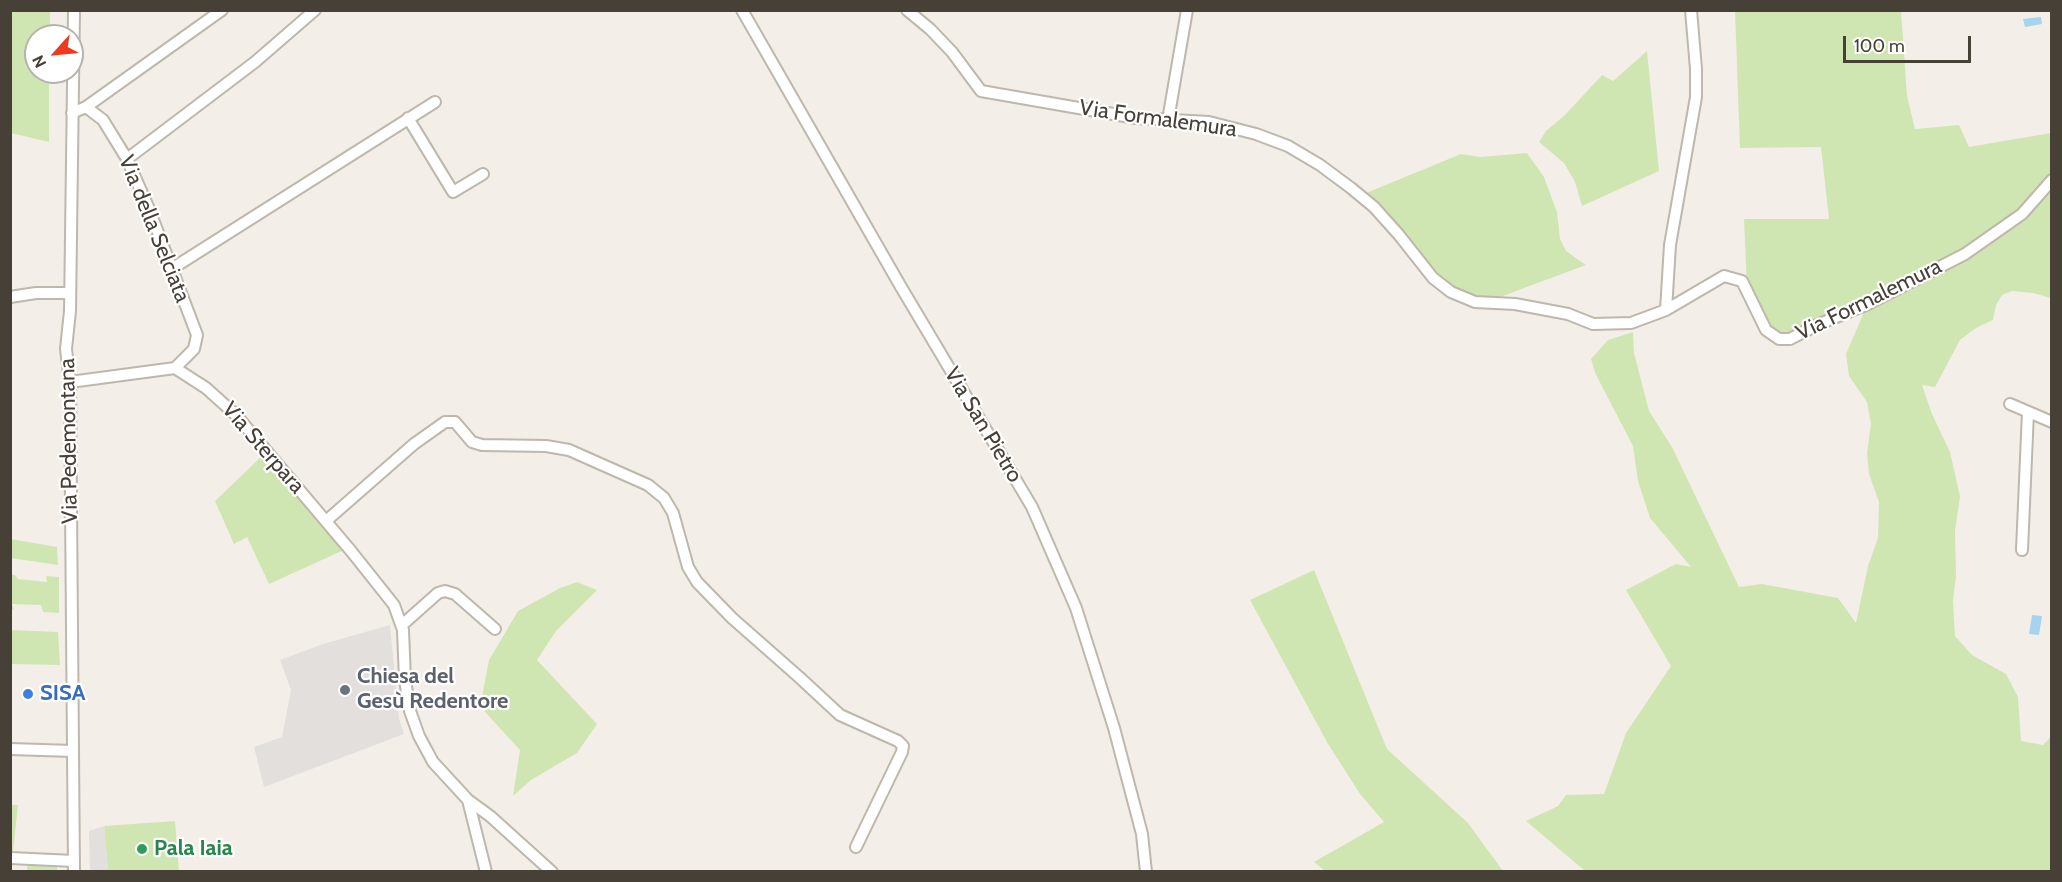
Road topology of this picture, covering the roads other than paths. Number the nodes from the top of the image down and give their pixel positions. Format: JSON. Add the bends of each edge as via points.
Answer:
{"nodes":[{"id":1,"x":74,"y":10,"type":"edge"},
{"id":2,"x":222,"y":10,"type":"edge"},
{"id":3,"x":315,"y":10,"type":"edge"},
{"id":4,"x":742,"y":10,"type":"edge"},
{"id":5,"x":907,"y":10,"type":"edge"},
{"id":6,"x":1187,"y":10,"type":"edge"},
{"id":7,"x":1691,"y":10,"type":"edge"},
{"id":8,"x":435,"y":102,"type":"dead end"},
{"id":9,"x":87,"y":107,"type":"junction"},
{"id":10,"x":72,"y":113,"type":"junction"},
{"id":11,"x":408,"y":118,"type":"junction"},
{"id":12,"x":1168,"y":120,"type":"junction"},
{"id":13,"x":127,"y":159,"type":"junction"},
{"id":14,"x":483,"y":174,"type":"dead end"},
{"id":15,"x":2052,"y":180,"type":"edge"},
{"id":16,"x":173,"y":268,"type":"junction"},
{"id":17,"x":70,"y":293,"type":"junction"},
{"id":18,"x":11,"y":297,"type":"edge"},
{"id":19,"x":1666,"y":310,"type":"junction"},
{"id":20,"x":175,"y":368,"type":"junction"},
{"id":21,"x":70,"y":382,"type":"junction"},
{"id":22,"x":2010,"y":405,"type":"dead end"},
{"id":23,"x":2028,"y":412,"type":"junction"},
{"id":24,"x":2052,"y":422,"type":"edge"},
{"id":25,"x":326,"y":521,"type":"junction"},
{"id":26,"x":2022,"y":550,"type":"dead end"},
{"id":27,"x":402,"y":625,"type":"junction"},
{"id":28,"x":495,"y":629,"type":"dead end"},
{"id":29,"x":10,"y":749,"type":"edge"},
{"id":30,"x":73,"y":751,"type":"junction"},
{"id":31,"x":468,"y":800,"type":"junction"},
{"id":32,"x":856,"y":847,"type":"dead end"},
{"id":33,"x":10,"y":858,"type":"edge"},
{"id":34,"x":74,"y":866,"type":"edge"},
{"id":35,"x":486,"y":872,"type":"edge"},
{"id":36,"x":552,"y":872,"type":"edge"},
{"id":37,"x":1146,"y":872,"type":"edge"}],
"edges":[{"from":1,"to":10,"type":"street","name":"Via Pedemontana"},
{"from":2,"to":9,"type":"street"},
{"from":3,"to":13,"type":"street","via":[[255,62]]},
{"from":4,"to":37,"type":"street","name":"Via San Pietro","via":[[1032,507],[1076,608],[1114,728],[1142,834]]},
{"from":5,"to":12,"type":"street","name":"Via Formalemura","via":[[952,52],[981,91]]},
{"from":6,"to":12,"type":"street"},
{"from":7,"to":19,"type":"street","via":[[1696,97],[1670,245]]},
{"from":8,"to":11,"type":"street"},
{"from":9,"to":10,"type":"street"},
{"from":9,"to":13,"type":"street","name":"Via della Selciata","via":[[103,120]]},
{"from":10,"to":17,"type":"street","name":"Via Pedemontana"},
{"from":11,"to":14,"type":"street","via":[[453,192]]},
{"from":11,"to":16,"type":"street"},
{"from":12,"to":19,"type":"street","name":"Via Formalemura","via":[[1209,122],[1256,134],[1288,146],[1320,165],[1374,207],[1433,278],[1464,299],[1515,304],[1593,324],[1631,323]]},
{"from":13,"to":16,"type":"street","name":"Via della Selciata"},
{"from":15,"to":19,"type":"street","name":"Via Formalemura","via":[[2022,214],[1965,254],[1790,339],[1779,339],[1766,330],[1747,288],[1737,278],[1724,276]]},
{"from":16,"to":20,"type":"street","name":"Via della Selciata","via":[[198,340]]},
{"from":17,"to":18,"type":"street","via":[[36,292]]},
{"from":17,"to":21,"type":"street","name":"Via Pedemontana","via":[[66,349]]},
{"from":20,"to":21,"type":"street"},
{"from":20,"to":25,"type":"street","name":"Via Sterpara","via":[[236,414]]},
{"from":21,"to":30,"type":"street","name":"Via Pedemontana"},
{"from":22,"to":23,"type":"street"},
{"from":23,"to":24,"type":"street"},
{"from":23,"to":26,"type":"street"},
{"from":25,"to":27,"type":"street","name":"Via Sterpara","via":[[387,595]]},
{"from":25,"to":32,"type":"street","via":[[445,422],[454,422],[472,442],[482,446],[569,450],[648,485],[664,498],[673,513],[688,567],[697,582],[732,618],[840,715],[903,746]]},
{"from":27,"to":28,"type":"street","via":[[445,591],[453,593]]},
{"from":27,"to":31,"type":"street","name":"Via Sterpara","via":[[406,691],[413,722],[436,766]]},
{"from":29,"to":30,"type":"street"},
{"from":30,"to":34,"type":"street","name":"Via Pedemontana"},
{"from":31,"to":35,"type":"street"},
{"from":31,"to":36,"type":"street","name":"Via Sterpara"},
{"from":33,"to":34,"type":"street"}]}
